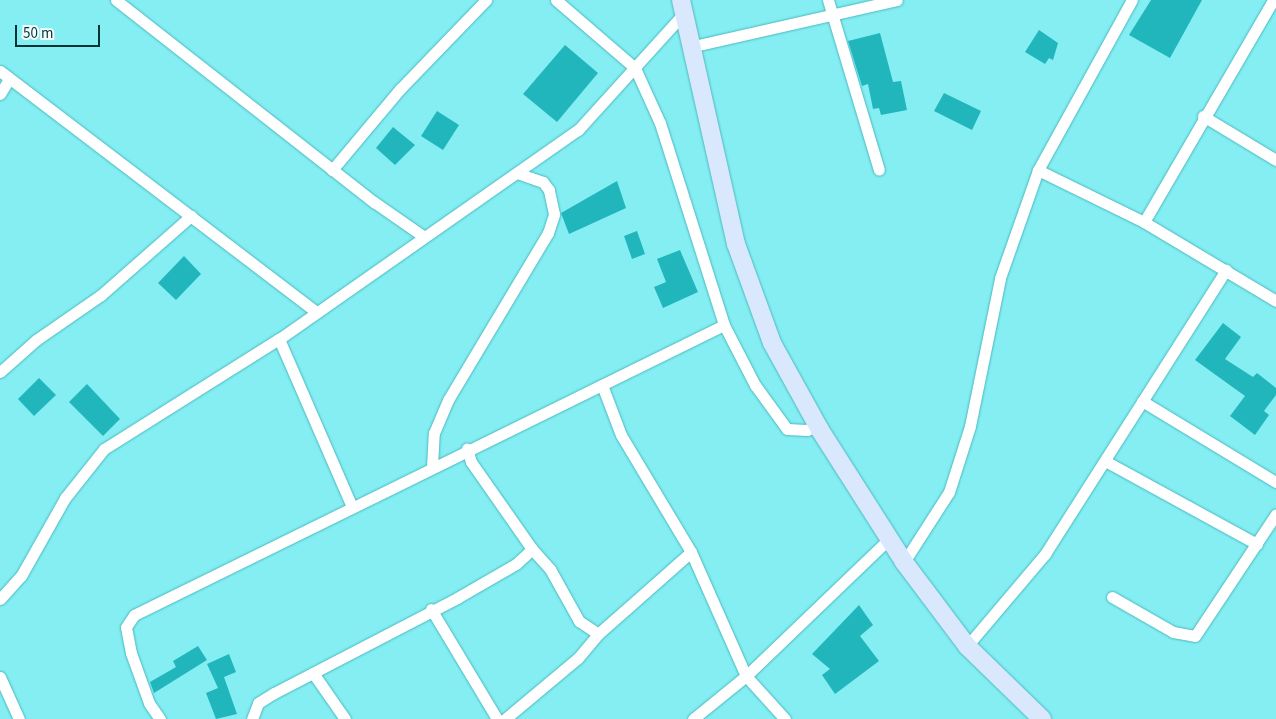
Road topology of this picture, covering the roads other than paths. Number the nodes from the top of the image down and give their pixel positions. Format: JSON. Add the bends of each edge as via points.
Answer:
{"nodes":[{"id":1,"x":116,"y":0,"type":"edge"},
{"id":2,"x":485,"y":0,"type":"edge"},
{"id":3,"x":556,"y":0,"type":"edge"},
{"id":4,"x":828,"y":0,"type":"edge"},
{"id":5,"x":897,"y":0,"type":"edge"},
{"id":6,"x":1132,"y":0,"type":"edge"},
{"id":7,"x":1273,"y":0,"type":"edge"},
{"id":8,"x":683,"y":7,"type":"edge"},
{"id":9,"x":831,"y":14,"type":"junction"},
{"id":10,"x":690,"y":47,"type":"junction"},
{"id":11,"x":635,"y":68,"type":"junction"},
{"id":12,"x":0,"y":71,"type":"edge"},
{"id":13,"x":10,"y":79,"type":"junction"},
{"id":14,"x":0,"y":94,"type":"edge"},
{"id":15,"x":1203,"y":116,"type":"junction"},
{"id":16,"x":1276,"y":160,"type":"edge"},
{"id":17,"x":332,"y":170,"type":"junction"},
{"id":18,"x":879,"y":170,"type":"dead end"},
{"id":19,"x":1038,"y":170,"type":"junction"},
{"id":20,"x":517,"y":172,"type":"junction"},
{"id":21,"x":191,"y":216,"type":"junction"},
{"id":22,"x":1144,"y":222,"type":"junction"},
{"id":23,"x":423,"y":236,"type":"junction"},
{"id":24,"x":1226,"y":270,"type":"junction"},
{"id":25,"x":1276,"y":301,"type":"edge"},
{"id":26,"x":316,"y":312,"type":"junction"},
{"id":27,"x":724,"y":325,"type":"junction"},
{"id":28,"x":278,"y":339,"type":"junction"},
{"id":29,"x":0,"y":372,"type":"edge"},
{"id":30,"x":602,"y":385,"type":"junction"},
{"id":31,"x":1142,"y":401,"type":"junction"},
{"id":32,"x":817,"y":424,"type":"junction"},
{"id":33,"x":467,"y":449,"type":"junction"},
{"id":34,"x":1107,"y":462,"type":"junction"},
{"id":35,"x":432,"y":467,"type":"junction"},
{"id":36,"x":1276,"y":482,"type":"edge"},
{"id":37,"x":352,"y":506,"type":"junction"},
{"id":38,"x":1276,"y":514,"type":"edge"},
{"id":39,"x":888,"y":540,"type":"junction"},
{"id":40,"x":1257,"y":544,"type":"junction"},
{"id":41,"x":532,"y":549,"type":"junction"},
{"id":42,"x":691,"y":552,"type":"junction"},
{"id":43,"x":904,"y":562,"type":"junction"},
{"id":44,"x":1112,"y":597,"type":"dead end"},
{"id":45,"x":0,"y":599,"type":"edge"},
{"id":46,"x":431,"y":609,"type":"junction"},
{"id":47,"x":598,"y":634,"type":"junction"},
{"id":48,"x":967,"y":646,"type":"junction"},
{"id":49,"x":313,"y":673,"type":"junction"},
{"id":50,"x":746,"y":676,"type":"junction"},
{"id":51,"x":0,"y":677,"type":"edge"},
{"id":52,"x":19,"y":719,"type":"edge"},
{"id":53,"x":160,"y":719,"type":"edge"},
{"id":54,"x":252,"y":719,"type":"edge"},
{"id":55,"x":345,"y":719,"type":"edge"},
{"id":56,"x":497,"y":719,"type":"edge"},
{"id":57,"x":505,"y":719,"type":"edge"},
{"id":58,"x":693,"y":719,"type":"edge"},
{"id":59,"x":785,"y":719,"type":"edge"},
{"id":60,"x":1042,"y":719,"type":"edge"}],
"edges":[{"from":1,"to":17,"type":"street"},
{"from":2,"to":17,"type":"street","via":[[400,89]]},
{"from":3,"to":11,"type":"street"},
{"from":4,"to":9,"type":"street"},
{"from":5,"to":9,"type":"street"},
{"from":6,"to":19,"type":"street"},
{"from":7,"to":15,"type":"street"},
{"from":8,"to":10,"type":"main road"},
{"from":8,"to":11,"type":"street"},
{"from":9,"to":10,"type":"street"},
{"from":9,"to":18,"type":"street"},
{"from":10,"to":32,"type":"main road","via":[[736,244],[772,343]]},
{"from":11,"to":20,"type":"street","via":[[578,130]]},
{"from":11,"to":27,"type":"street","via":[[660,123]]},
{"from":12,"to":13,"type":"street"},
{"from":13,"to":14,"type":"street"},
{"from":13,"to":21,"type":"street"},
{"from":15,"to":16,"type":"street"},
{"from":15,"to":22,"type":"street"},
{"from":17,"to":23,"type":"street"},
{"from":19,"to":22,"type":"street"},
{"from":19,"to":43,"type":"street","via":[[1000,278],[970,426],[949,492]]},
{"from":20,"to":23,"type":"street"},
{"from":20,"to":35,"type":"street","via":[[543,182],[549,190],[554,214],[548,233],[448,400],[434,433]]},
{"from":21,"to":26,"type":"street"},
{"from":21,"to":29,"type":"street","via":[[101,295],[36,340]]},
{"from":22,"to":24,"type":"street"},
{"from":23,"to":26,"type":"street"},
{"from":24,"to":25,"type":"street"},
{"from":24,"to":31,"type":"street"},
{"from":26,"to":28,"type":"street"},
{"from":27,"to":30,"type":"street"},
{"from":27,"to":32,"type":"street","via":[[755,385],[787,429],[807,430]]},
{"from":28,"to":37,"type":"street"},
{"from":28,"to":45,"type":"street","via":[[104,449],[65,498],[21,576]]},
{"from":30,"to":33,"type":"street"},
{"from":30,"to":42,"type":"street","via":[[621,436]]},
{"from":31,"to":34,"type":"street"},
{"from":31,"to":36,"type":"street"},
{"from":32,"to":39,"type":"main road"},
{"from":33,"to":35,"type":"street"},
{"from":33,"to":41,"type":"street","via":[[471,462]]},
{"from":34,"to":40,"type":"street"},
{"from":34,"to":48,"type":"street","via":[[1045,554]]},
{"from":35,"to":37,"type":"street"},
{"from":37,"to":53,"type":"street","via":[[128,621],[131,653],[149,703]]},
{"from":38,"to":40,"type":"street"},
{"from":39,"to":43,"type":"main road"},
{"from":39,"to":50,"type":"street"},
{"from":40,"to":44,"type":"street","via":[[1195,636],[1173,632]]},
{"from":41,"to":46,"type":"street","via":[[507,569]]},
{"from":41,"to":47,"type":"street","via":[[550,569],[579,621]]},
{"from":42,"to":47,"type":"street"},
{"from":42,"to":50,"type":"street"},
{"from":43,"to":48,"type":"main road"},
{"from":46,"to":49,"type":"street"},
{"from":46,"to":56,"type":"street"},
{"from":47,"to":57,"type":"street","via":[[578,658]]},
{"from":48,"to":60,"type":"main road"},
{"from":49,"to":54,"type":"street","via":[[258,703]]},
{"from":49,"to":55,"type":"street"},
{"from":50,"to":58,"type":"street"},
{"from":50,"to":59,"type":"street"},
{"from":51,"to":52,"type":"street"}]}
